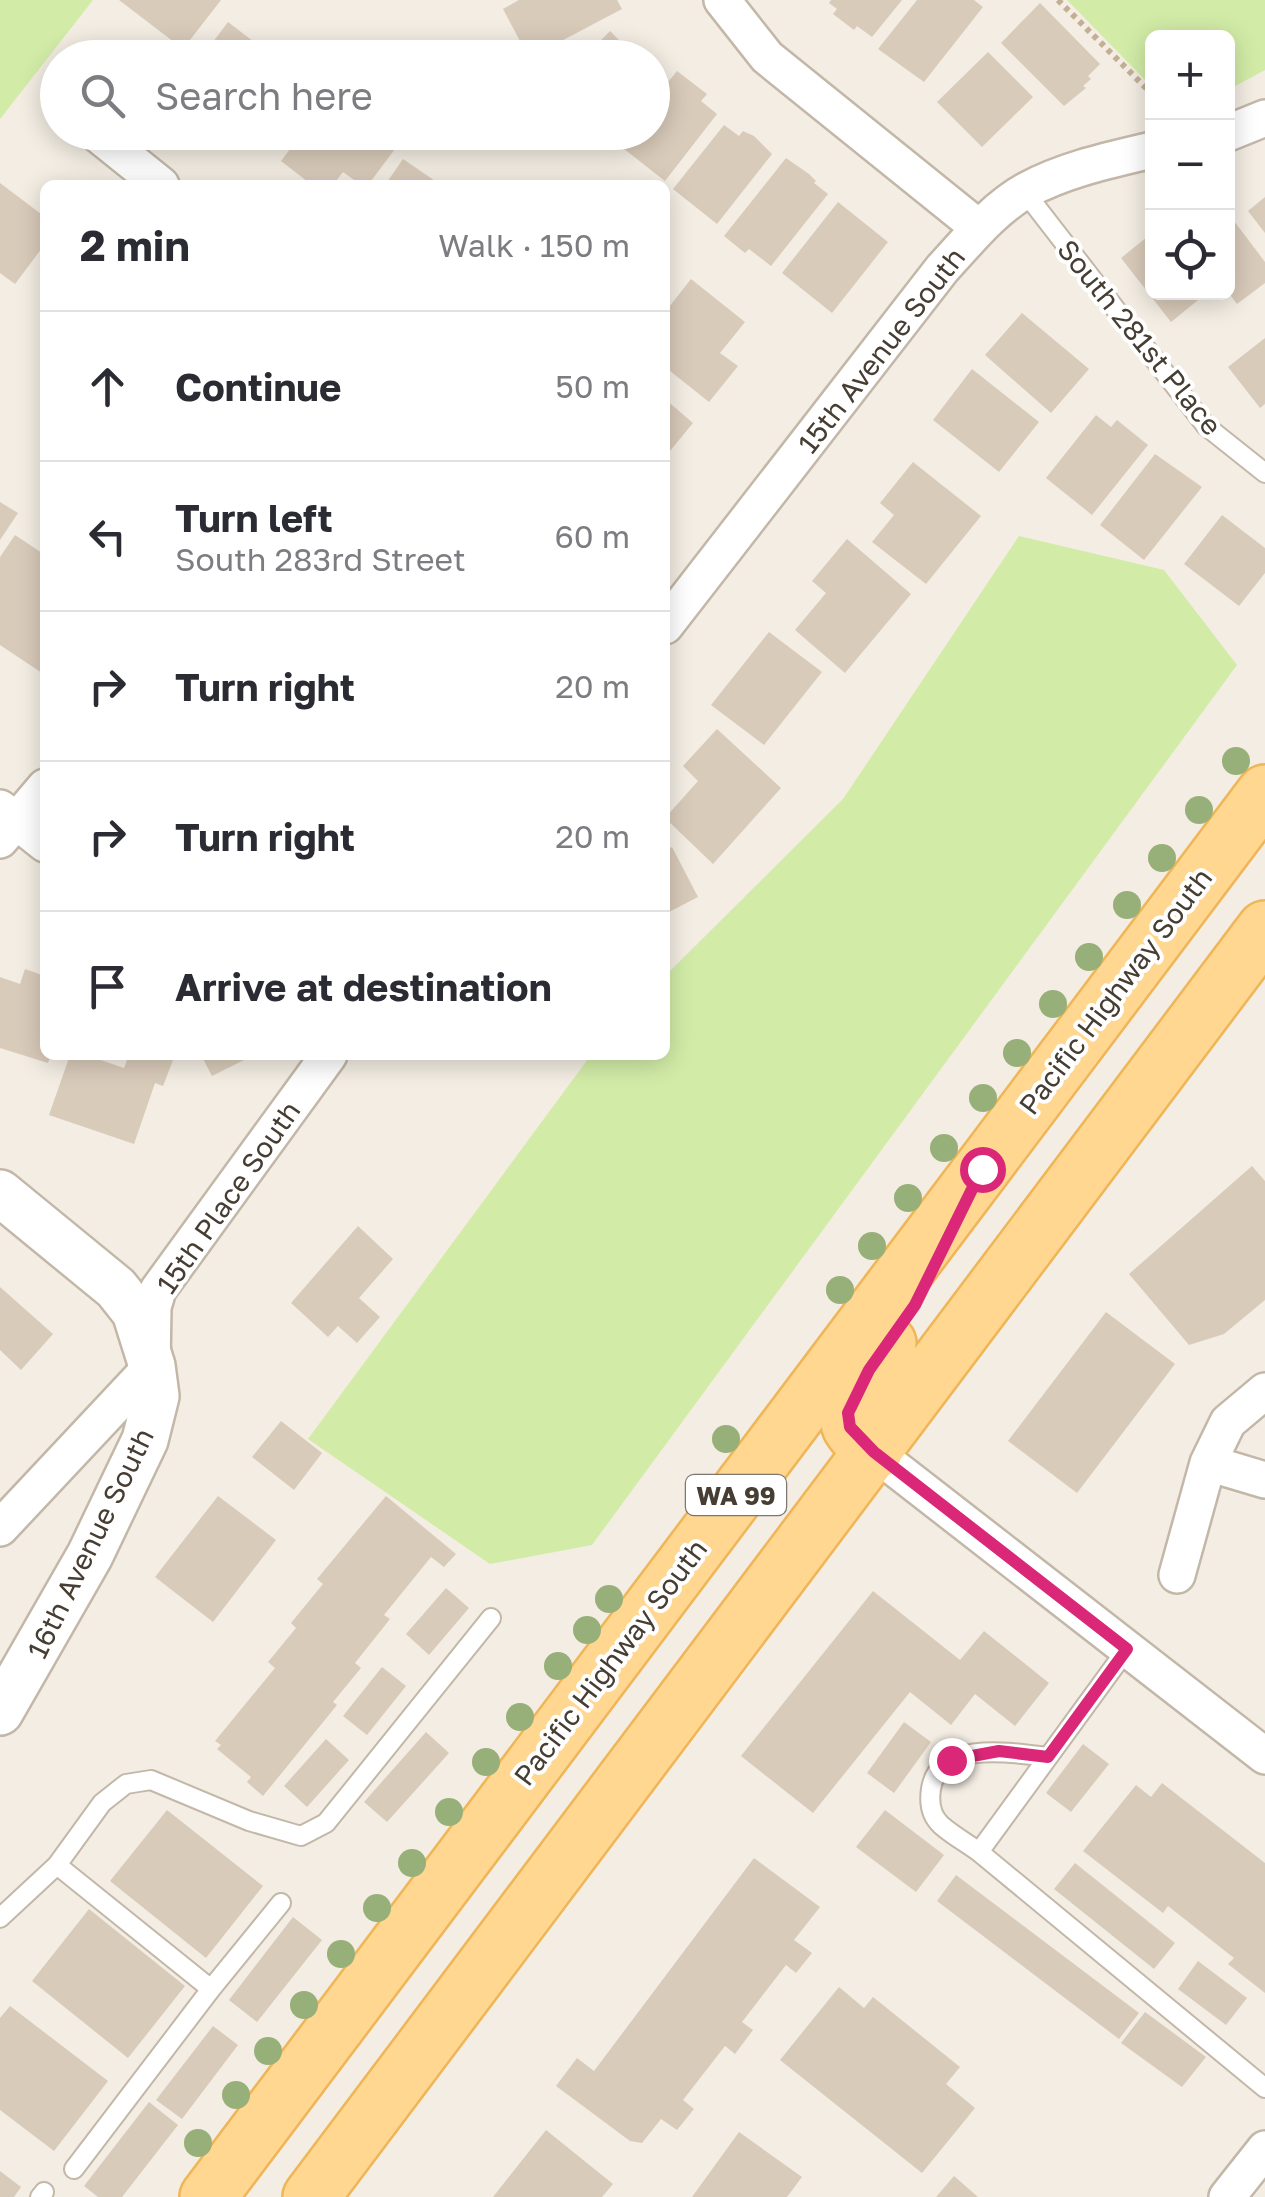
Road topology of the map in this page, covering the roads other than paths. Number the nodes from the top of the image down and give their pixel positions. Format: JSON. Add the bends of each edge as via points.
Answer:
{"nodes":[{"id":1,"x":722,"y":0,"type":"edge"},
{"id":2,"x":1265,"y":118,"type":"edge"},
{"id":3,"x":1235,"y":130,"type":"edge"},
{"id":4,"x":117,"y":150,"type":"edge"},
{"id":5,"x":1145,"y":152,"type":"edge"},
{"id":6,"x":155,"y":180,"type":"edge"},
{"id":7,"x":1024,"y":191,"type":"junction"},
{"id":8,"x":979,"y":228,"type":"junction"},
{"id":9,"x":1265,"y":473,"type":"edge"},
{"id":10,"x":670,"y":620,"type":"edge"},
{"id":11,"x":40,"y":792,"type":"edge"},
{"id":12,"x":1265,"y":792,"type":"edge"},
{"id":13,"x":5,"y":823,"type":"edge"},
{"id":14,"x":40,"y":841,"type":"edge"},
{"id":15,"x":1265,"y":929,"type":"edge"},
{"id":16,"x":325,"y":1060,"type":"edge"},
{"id":17,"x":982,"y":1169,"type":"junction"},
{"id":18,"x":0,"y":1193,"type":"edge"},
{"id":19,"x":152,"y":1366,"type":"junction"},
{"id":20,"x":1265,"y":1391,"type":"edge"},
{"id":21,"x":874,"y":1452,"type":"junction"},
{"id":22,"x":1208,"y":1462,"type":"junction"},
{"id":23,"x":1265,"y":1480,"type":"edge"},
{"id":24,"x":0,"y":1528,"type":"edge"},
{"id":25,"x":1177,"y":1575,"type":"dead end"},
{"id":26,"x":492,"y":1618,"type":"dead end"},
{"id":27,"x":1127,"y":1649,"type":"junction"},
{"id":28,"x":0,"y":1712,"type":"edge"},
{"id":29,"x":1265,"y":1756,"type":"edge"},
{"id":30,"x":1048,"y":1757,"type":"junction"},
{"id":31,"x":979,"y":1852,"type":"junction"},
{"id":32,"x":57,"y":1865,"type":"junction"},
{"id":33,"x":282,"y":1904,"type":"dead end"},
{"id":34,"x":0,"y":1918,"type":"edge"},
{"id":35,"x":212,"y":1989,"type":"junction"},
{"id":36,"x":1265,"y":2088,"type":"edge"},
{"id":37,"x":1265,"y":2149,"type":"edge"},
{"id":38,"x":74,"y":2169,"type":"dead end"},
{"id":39,"x":208,"y":2197,"type":"edge"},
{"id":40,"x":311,"y":2197,"type":"edge"},
{"id":41,"x":1227,"y":2197,"type":"edge"}],
"edges":[{"from":1,"to":8,"type":"street","via":[[767,57]]},
{"from":2,"to":3,"type":"street"},
{"from":4,"to":6,"type":"street"},
{"from":5,"to":7,"type":"street","name":"15th Avenue South"},
{"from":7,"to":8,"type":"street","name":"15th Avenue South"},
{"from":7,"to":9,"type":"lane","name":"South 281st Place","via":[[1206,426]]},
{"from":8,"to":10,"type":"street","name":"15th Avenue South"},
{"from":11,"to":13,"type":"street"},
{"from":12,"to":17,"type":"main road","name":"Pacific Highway South","number":"WA 99"},
{"from":13,"to":14,"type":"street"},
{"from":15,"to":21,"type":"main road","number":"WA 99"},
{"from":16,"to":19,"type":"street","name":"15th Place South","via":[[158,1290]]},
{"from":17,"to":21,"type":"main road","via":[[915,1305],[848,1413],[850,1427]]},
{"from":17,"to":39,"type":"main road","name":"Pacific Highway South","number":"WA 99"},
{"from":18,"to":19,"type":"street","name":"16th Avenue South","via":[[116,1288],[134,1312]]},
{"from":19,"to":24,"type":"street"},
{"from":19,"to":28,"type":"street","name":"16th Avenue South","via":[[156,1396],[144,1440],[90,1555]]},
{"from":20,"to":22,"type":"street","via":[[1228,1422]]},
{"from":21,"to":27,"type":"street"},
{"from":21,"to":40,"type":"main road","number":"WA 99"},
{"from":22,"to":23,"type":"street"},
{"from":22,"to":25,"type":"street"},
{"from":26,"to":32,"type":"lane","via":[[326,1823],[301,1836],[151,1780],[126,1784],[102,1803]]},
{"from":27,"to":29,"type":"street"},
{"from":27,"to":30,"type":"lane"},
{"from":30,"to":31,"type":"lane"},
{"from":30,"to":31,"type":"lane","via":[[973,1754],[951,1760],[933,1780],[929,1804],[938,1822]]},
{"from":31,"to":36,"type":"lane"},
{"from":32,"to":34,"type":"lane"},
{"from":32,"to":35,"type":"lane"},
{"from":33,"to":35,"type":"lane"},
{"from":35,"to":38,"type":"lane"},
{"from":37,"to":41,"type":"street"}]}
